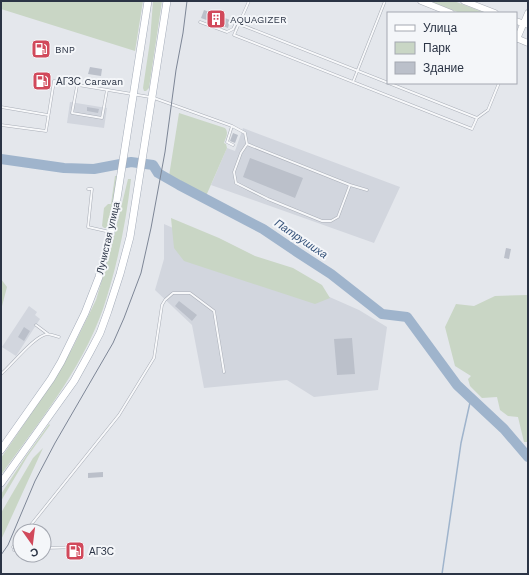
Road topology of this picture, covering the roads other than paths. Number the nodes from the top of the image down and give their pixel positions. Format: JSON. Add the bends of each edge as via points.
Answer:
{"nodes":[{"id":1,"x":148,"y":1,"type":"edge"},
{"id":2,"x":167,"y":1,"type":"edge"},
{"id":3,"x":249,"y":1,"type":"edge"},
{"id":4,"x":385,"y":1,"type":"edge"},
{"id":5,"x":421,"y":1,"type":"edge"},
{"id":6,"x":464,"y":1,"type":"edge"},
{"id":7,"x":448,"y":12,"type":"edge"},
{"id":8,"x":492,"y":12,"type":"edge"},
{"id":9,"x":528,"y":13,"type":"edge"},
{"id":10,"x":239,"y":17,"type":"dead end"},
{"id":11,"x":200,"y":22,"type":"dead end"},
{"id":12,"x":239,"y":24,"type":"junction"},
{"id":13,"x":526,"y":25,"type":"edge"},
{"id":14,"x":517,"y":38,"type":"edge"},
{"id":15,"x":517,"y":39,"type":"edge"},
{"id":16,"x":528,"y":43,"type":"edge"},
{"id":17,"x":357,"y":71,"type":"junction"},
{"id":18,"x":353,"y":82,"type":"junction"},
{"id":19,"x":387,"y":83,"type":"edge"},
{"id":20,"x":390,"y":84,"type":"edge"},
{"id":21,"x":499,"y":84,"type":"edge"},
{"id":22,"x":77,"y":85,"type":"junction"},
{"id":23,"x":106,"y":90,"type":"junction"},
{"id":24,"x":134,"y":94,"type":"junction"},
{"id":25,"x":152,"y":97,"type":"junction"},
{"id":26,"x":1,"y":107,"type":"edge"},
{"id":27,"x":48,"y":115,"type":"junction"},
{"id":28,"x":477,"y":118,"type":"junction"},
{"id":29,"x":1,"y":125,"type":"edge"},
{"id":30,"x":232,"y":126,"type":"junction"},
{"id":31,"x":247,"y":144,"type":"junction"},
{"id":32,"x":233,"y":145,"type":"dead end"},
{"id":33,"x":350,"y":185,"type":"junction"},
{"id":34,"x":88,"y":189,"type":"dead end"},
{"id":35,"x":367,"y":190,"type":"dead end"},
{"id":36,"x":111,"y":232,"type":"junction"},
{"id":37,"x":36,"y":325,"type":"dead end"},
{"id":38,"x":48,"y":334,"type":"junction"},
{"id":39,"x":59,"y":337,"type":"dead end"},
{"id":40,"x":224,"y":372,"type":"dead end"},
{"id":41,"x":1,"y":374,"type":"edge"},
{"id":42,"x":1,"y":450,"type":"edge"},
{"id":43,"x":1,"y":483,"type":"edge"},
{"id":44,"x":32,"y":523,"type":"edge"},
{"id":45,"x":82,"y":547,"type":"dead end"},
{"id":46,"x":52,"y":548,"type":"edge"}],
"edges":[{"from":1,"to":24,"type":"main road","name":"Лучистая улица"},
{"from":2,"to":25,"type":"main road"},
{"from":3,"to":12,"type":"lane"},
{"from":4,"to":17,"type":"lane"},
{"from":5,"to":7,"type":"street"},
{"from":6,"to":8,"type":"street"},
{"from":9,"to":13,"type":"street"},
{"from":10,"to":11,"type":"lane","via":[[233,30],[227,32]]},
{"from":12,"to":17,"type":"lane"},
{"from":12,"to":18,"type":"lane","via":[[234,35]]},
{"from":13,"to":14,"type":"street"},
{"from":15,"to":16,"type":"street"},
{"from":17,"to":18,"type":"lane"},
{"from":17,"to":19,"type":"lane"},
{"from":18,"to":28,"type":"lane","via":[[472,129]]},
{"from":20,"to":28,"type":"lane"},
{"from":21,"to":28,"type":"lane","via":[[488,110]]},
{"from":22,"to":23,"type":"lane"},
{"from":22,"to":23,"type":"lane","via":[[72,113],[102,118]]},
{"from":22,"to":27,"type":"lane","via":[[54,81]]},
{"from":23,"to":24,"type":"lane"},
{"from":24,"to":25,"type":"lane"},
{"from":24,"to":36,"type":"main road","name":"Лучистая улица"},
{"from":25,"to":30,"type":"lane"},
{"from":25,"to":43,"type":"main road","via":[[130,237],[100,333],[74,382]]},
{"from":26,"to":27,"type":"lane"},
{"from":27,"to":29,"type":"lane","via":[[46,131]]},
{"from":30,"to":31,"type":"lane","via":[[245,132]]},
{"from":30,"to":32,"type":"lane","via":[[227,142]]},
{"from":31,"to":33,"type":"lane"},
{"from":31,"to":33,"type":"lane","via":[[234,172],[236,183],[322,221],[331,221],[338,217]]},
{"from":33,"to":35,"type":"lane"},
{"from":34,"to":36,"type":"lane","via":[[92,189],[88,227]]},
{"from":36,"to":42,"type":"main road","name":"Лучистая улица","via":[[99,277],[78,331],[51,379]]},
{"from":37,"to":38,"type":"lane"},
{"from":38,"to":39,"type":"lane"},
{"from":38,"to":41,"type":"lane","via":[[20,352]]},
{"from":40,"to":44,"type":"lane","via":[[214,311],[190,293],[173,293],[162,305],[154,358],[119,415]]},
{"from":45,"to":46,"type":"lane"}]}
